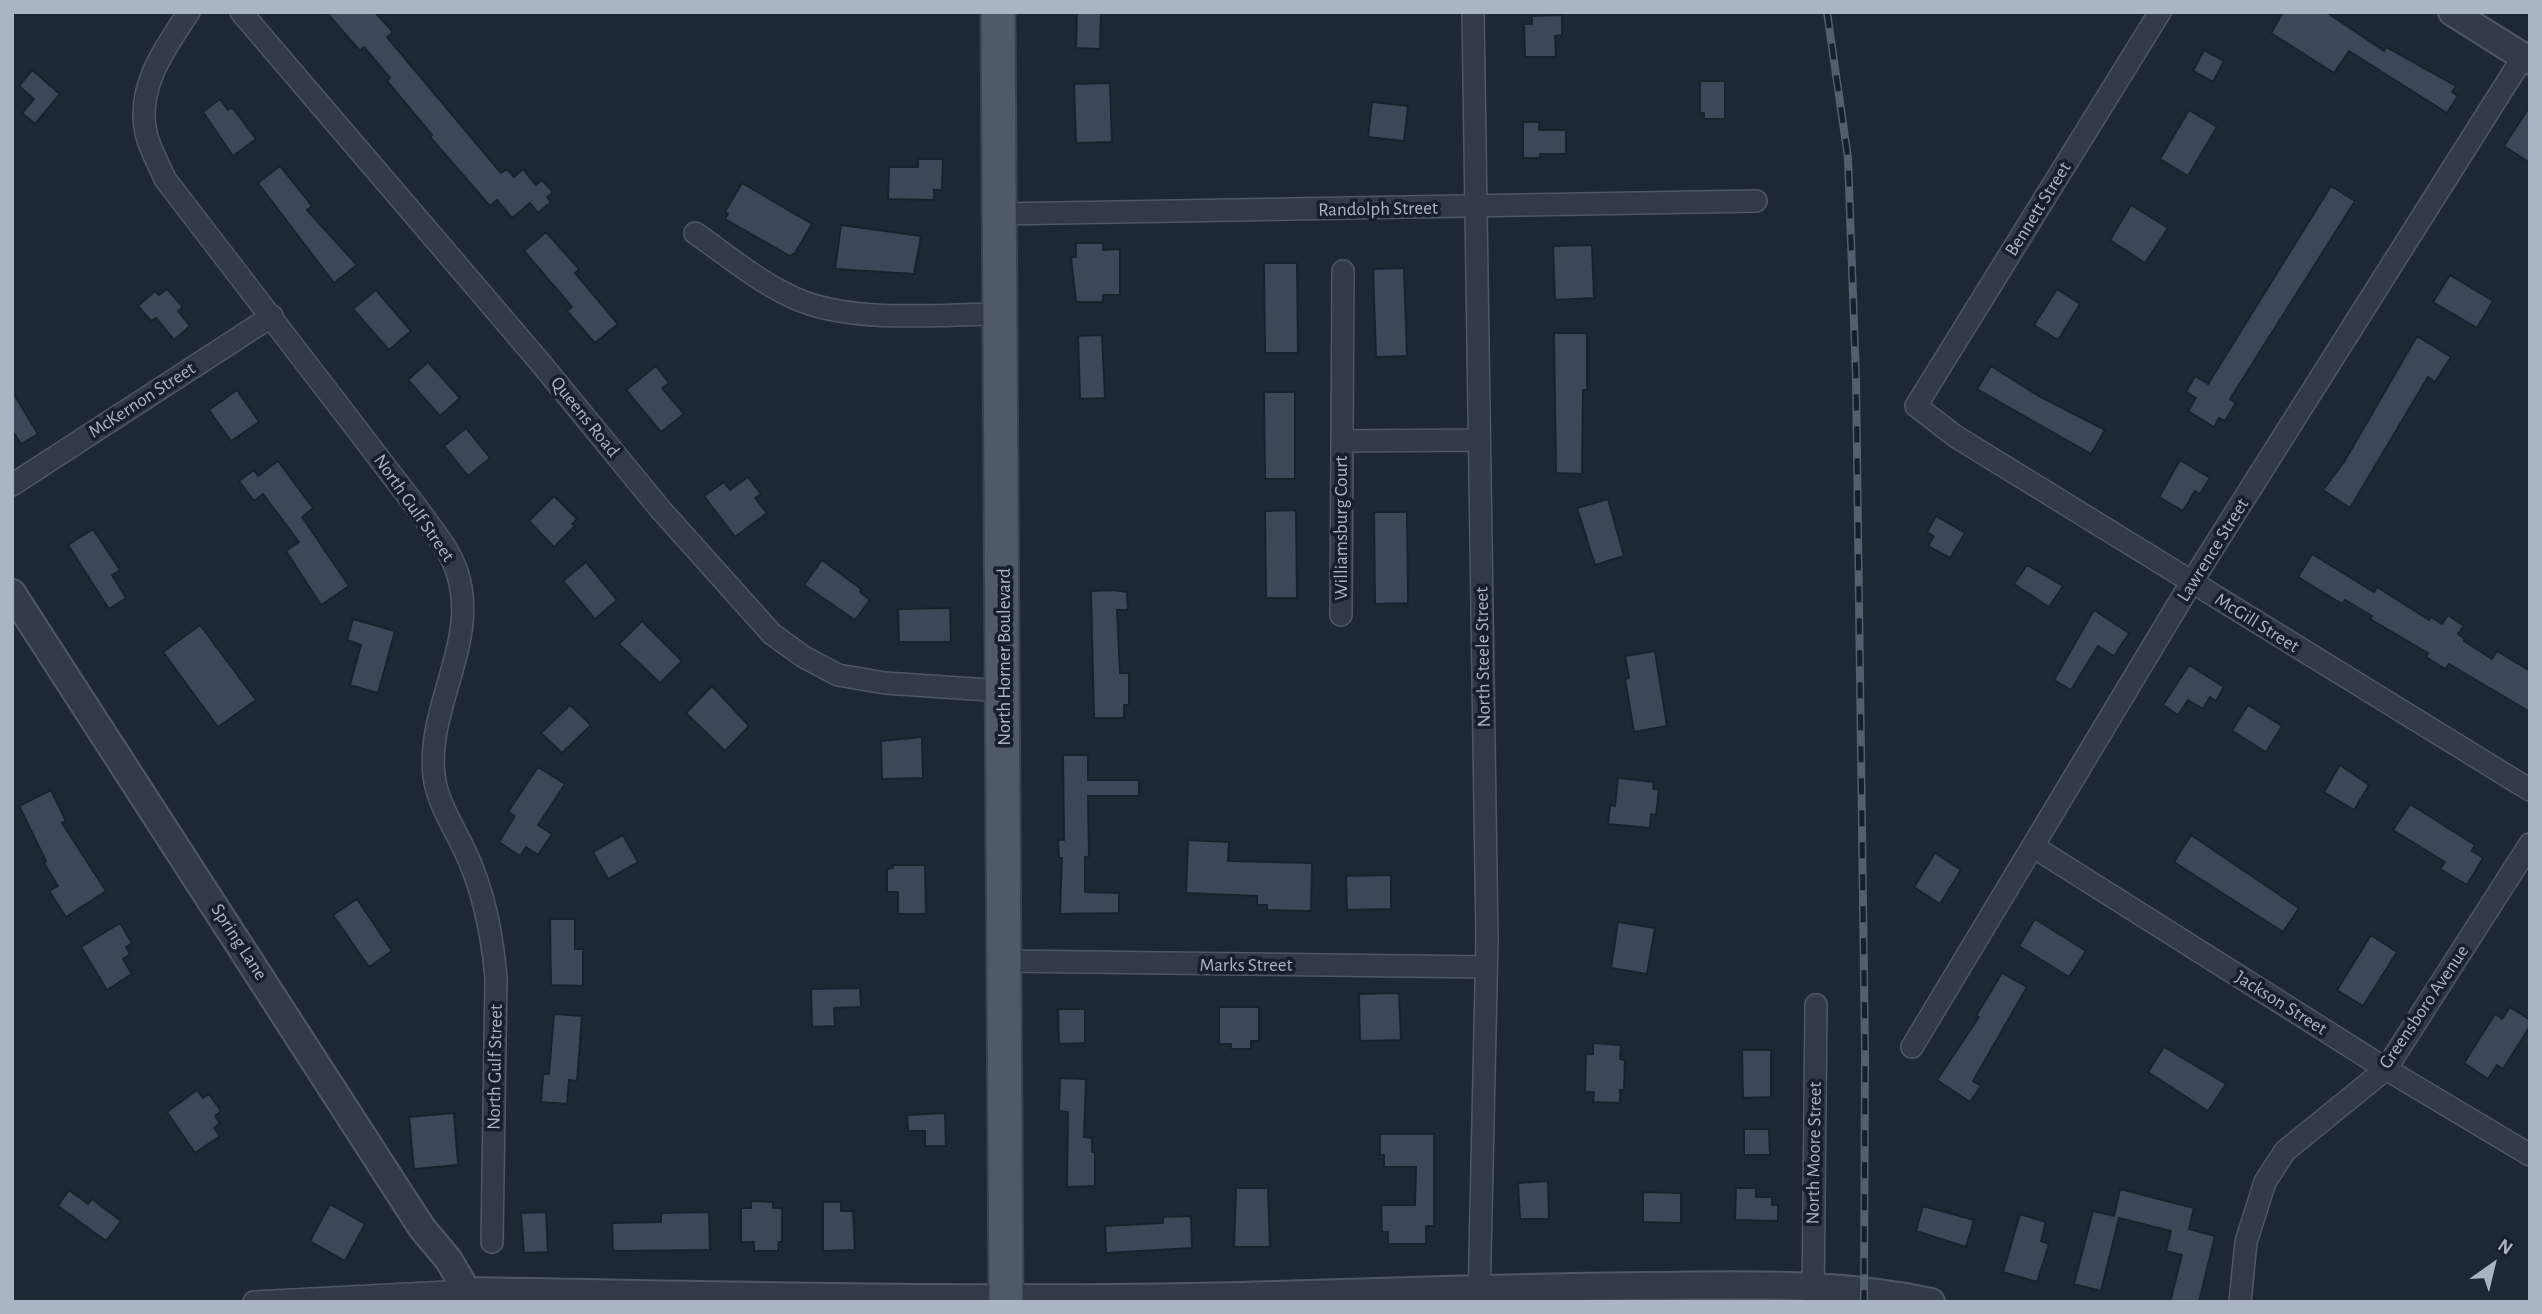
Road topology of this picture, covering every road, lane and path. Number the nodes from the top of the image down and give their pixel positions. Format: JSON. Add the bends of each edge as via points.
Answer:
{"nodes":[{"id":1,"x":189,"y":12,"type":"edge"},
{"id":2,"x":241,"y":12,"type":"edge"},
{"id":3,"x":998,"y":12,"type":"edge"},
{"id":4,"x":1473,"y":12,"type":"edge"},
{"id":5,"x":2160,"y":12,"type":"edge"},
{"id":6,"x":2452,"y":12,"type":"edge"},
{"id":7,"x":2527,"y":59,"type":"edge"},
{"id":8,"x":1756,"y":201,"type":"dead end"},
{"id":9,"x":1476,"y":208,"type":"junction"},
{"id":10,"x":1000,"y":214,"type":"junction"},
{"id":11,"x":695,"y":233,"type":"dead end"},
{"id":12,"x":1343,"y":271,"type":"dead end"},
{"id":13,"x":1001,"y":314,"type":"junction"},
{"id":14,"x":272,"y":316,"type":"junction"},
{"id":15,"x":1916,"y":406,"type":"joint"},
{"id":16,"x":1479,"y":440,"type":"junction"},
{"id":17,"x":1342,"y":441,"type":"junction"},
{"id":18,"x":12,"y":485,"type":"edge"},
{"id":19,"x":2191,"y":583,"type":"junction"},
{"id":20,"x":12,"y":593,"type":"edge"},
{"id":21,"x":1341,"y":615,"type":"dead end"},
{"id":22,"x":1004,"y":691,"type":"junction"},
{"id":23,"x":2530,"y":790,"type":"edge"},
{"id":24,"x":2530,"y":844,"type":"edge"},
{"id":25,"x":2034,"y":848,"type":"junction"},
{"id":26,"x":1006,"y":961,"type":"junction"},
{"id":27,"x":1486,"y":967,"type":"junction"},
{"id":28,"x":1816,"y":1005,"type":"dead end"},
{"id":29,"x":1912,"y":1047,"type":"dead end"},
{"id":30,"x":2386,"y":1069,"type":"junction"},
{"id":31,"x":2530,"y":1155,"type":"edge"},
{"id":32,"x":492,"y":1242,"type":"dead end"},
{"id":33,"x":1813,"y":1293,"type":"edge"},
{"id":34,"x":1479,"y":1295,"type":"edge"},
{"id":35,"x":471,"y":1296,"type":"edge"},
{"id":36,"x":1006,"y":1300,"type":"edge"},
{"id":37,"x":254,"y":1302,"type":"edge"},
{"id":38,"x":1931,"y":1302,"type":"edge"},
{"id":39,"x":2240,"y":1302,"type":"edge"}],
"edges":[{"from":1,"to":14,"type":"street","name":"North Gulf Street","via":[[146,87],[146,133],[165,179]]},
{"from":2,"to":22,"type":"street","name":"Queens Road","via":[[661,510],[772,634],[838,675]]},
{"from":3,"to":10,"type":"main road","name":"North Horner Boulevard"},
{"from":4,"to":9,"type":"street","name":"North Steele Street"},
{"from":5,"to":15,"type":"street","name":"Bennett Street"},
{"from":6,"to":7,"type":"street"},
{"from":7,"to":19,"type":"street","name":"Lawrence Street"},
{"from":8,"to":9,"type":"street","name":"Randolph Street"},
{"from":9,"to":10,"type":"street","name":"Randolph Street"},
{"from":9,"to":16,"type":"street","name":"North Steele Street"},
{"from":10,"to":13,"type":"main road","name":"North Horner Boulevard"},
{"from":11,"to":13,"type":"street","via":[[770,285],[822,307],[864,314]]},
{"from":12,"to":17,"type":"street","name":"Williamsburg Court"},
{"from":13,"to":22,"type":"main road","name":"North Horner Boulevard"},
{"from":14,"to":18,"type":"street","name":"McKernon Street"},
{"from":14,"to":32,"type":"street","name":"North Gulf Street","via":[[421,513],[458,573],[463,621],[439,712],[434,777],[484,898],[492,939],[496,978]]},
{"from":15,"to":19,"type":"street","name":"McGill Street","via":[[1955,436]]},
{"from":16,"to":17,"type":"street","name":"Williamsburg Court"},
{"from":16,"to":27,"type":"street","name":"North Steele Street"},
{"from":17,"to":21,"type":"street","name":"Williamsburg Court"},
{"from":19,"to":23,"type":"street","name":"McGill Street"},
{"from":19,"to":25,"type":"street","name":"Lawrence Street"},
{"from":20,"to":35,"type":"street","name":"Spring Lane"},
{"from":22,"to":26,"type":"main road","name":"North Horner Boulevard"},
{"from":24,"to":30,"type":"street","name":"Greensboro Avenue"},
{"from":25,"to":29,"type":"street","name":"Lawrence Street"},
{"from":25,"to":30,"type":"street","name":"Jackson Street"},
{"from":26,"to":27,"type":"street","name":"Marks Street"},
{"from":26,"to":36,"type":"main road","name":"North Horner Boulevard"},
{"from":27,"to":34,"type":"street","name":"North Steele Street"},
{"from":28,"to":33,"type":"street","name":"North Moore Street"},
{"from":30,"to":31,"type":"street","name":"Jackson Street"},
{"from":30,"to":39,"type":"street","name":"Greensboro Avenue","via":[[2285,1151],[2266,1182],[2246,1242]]},
{"from":33,"to":34,"type":"street"},
{"from":33,"to":38,"type":"street","via":[[1885,1292]]},
{"from":34,"to":36,"type":"street"},
{"from":35,"to":36,"type":"street"},
{"from":35,"to":37,"type":"street"}]}
